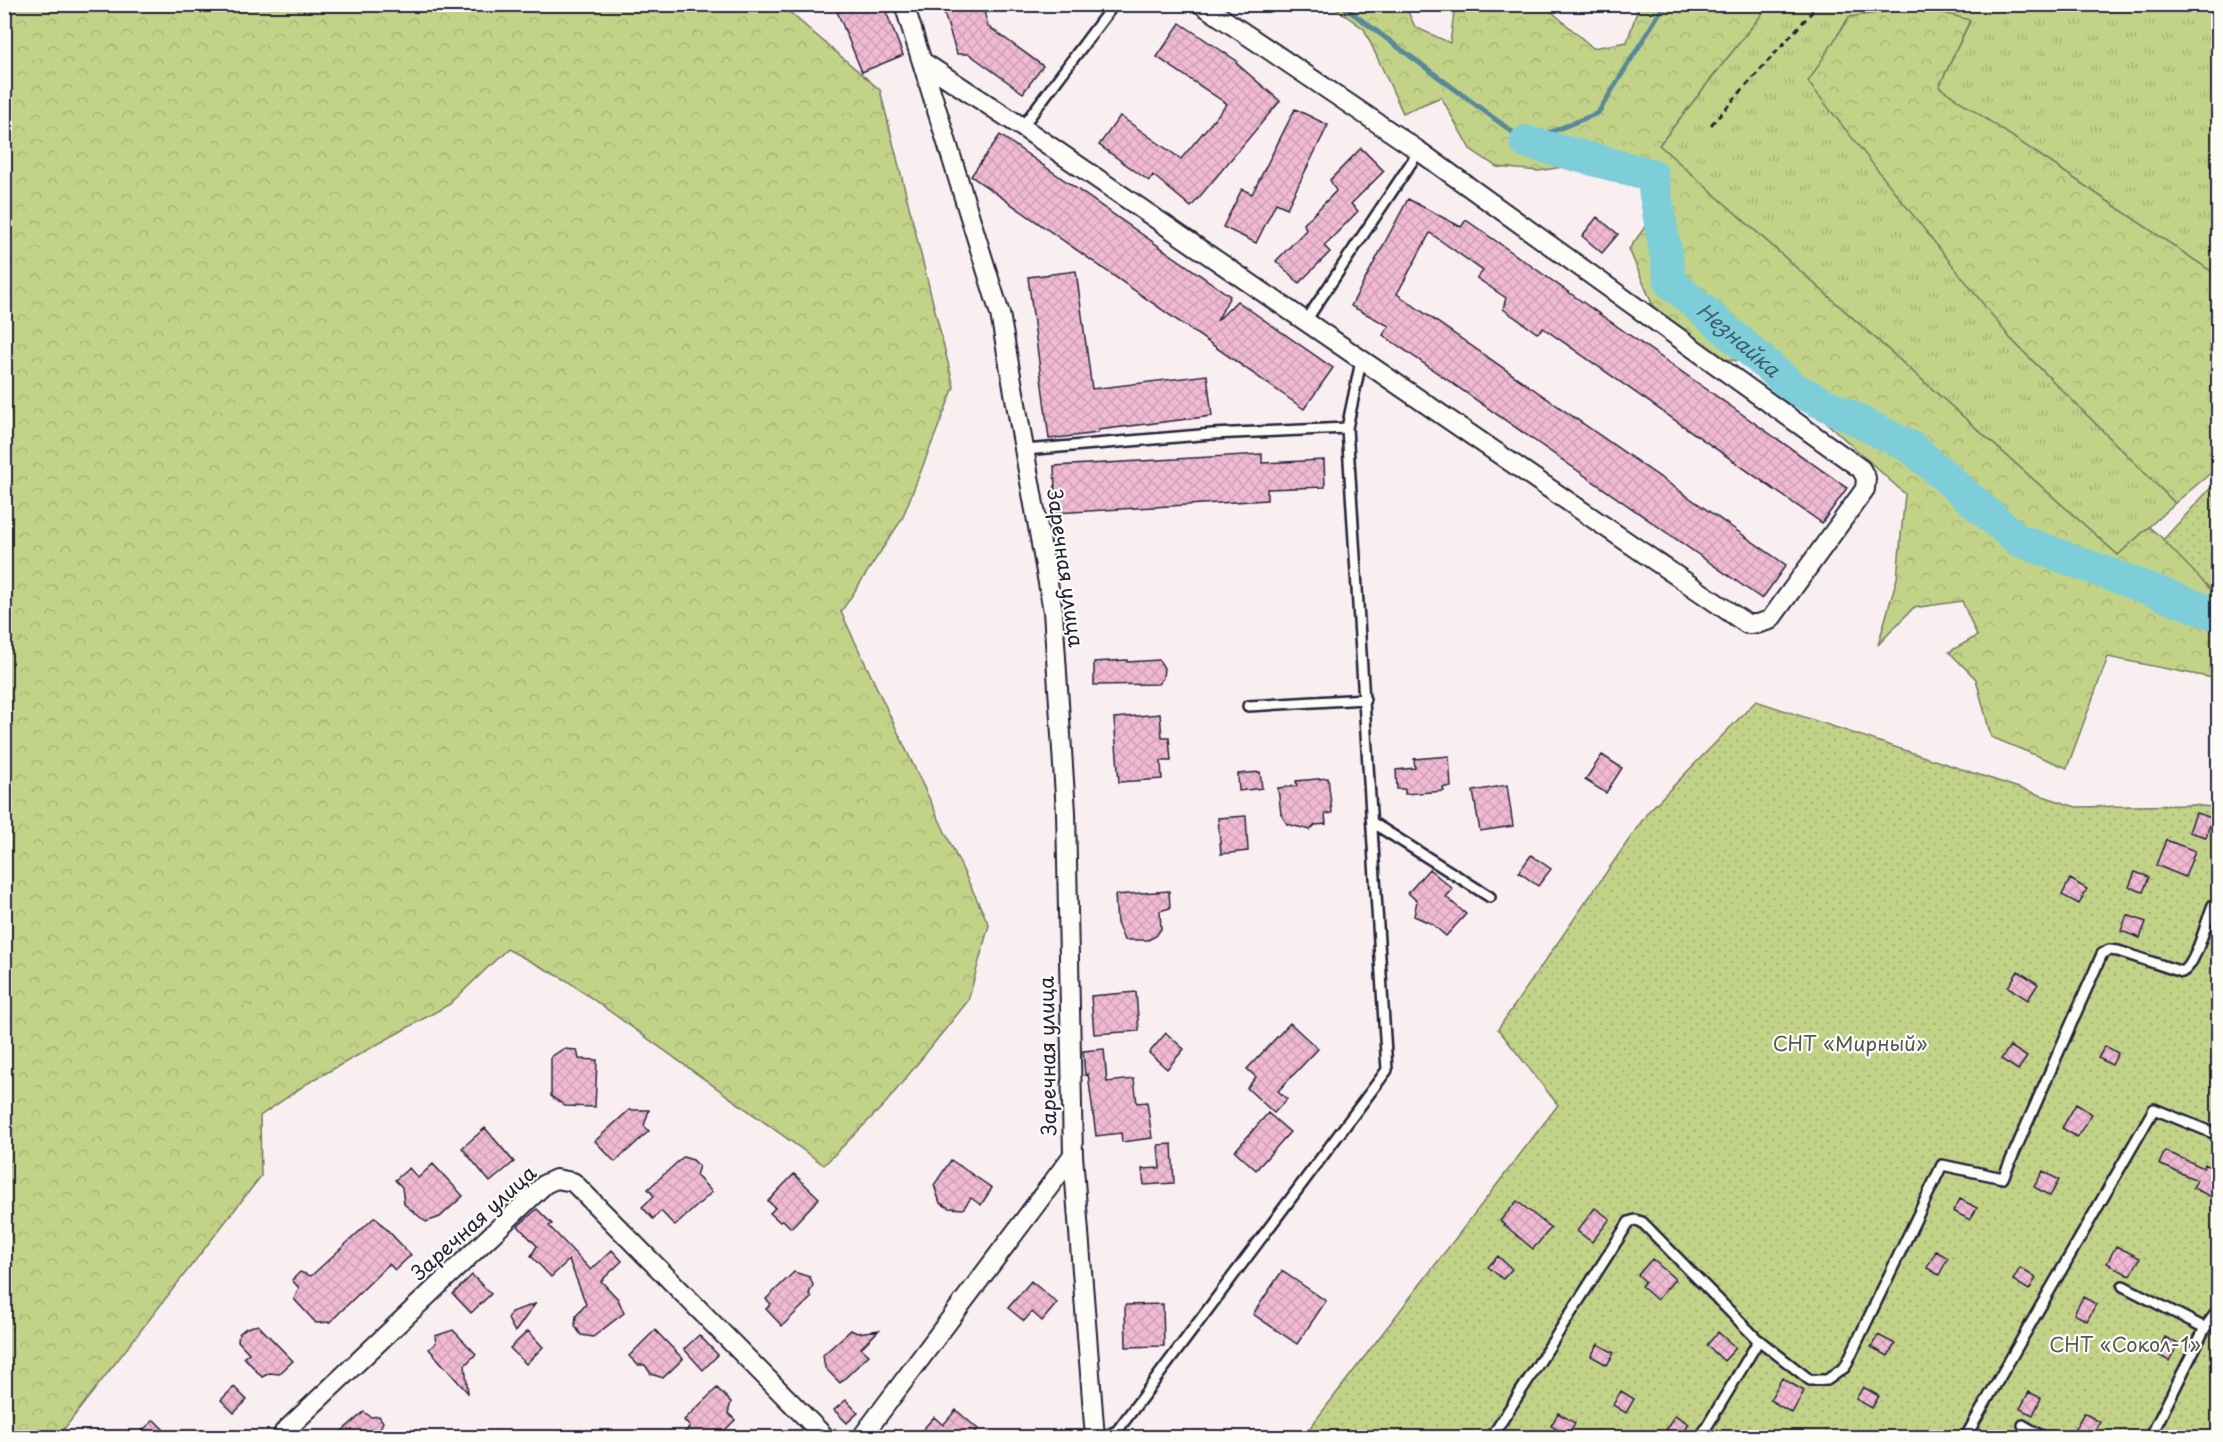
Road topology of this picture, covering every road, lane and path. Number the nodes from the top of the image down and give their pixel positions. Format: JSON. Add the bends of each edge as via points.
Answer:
{"nodes":[{"id":1,"x":904,"y":4,"type":"edge"},
{"id":2,"x":1114,"y":4,"type":"edge"},
{"id":3,"x":1201,"y":4,"type":"edge"},
{"id":4,"x":1819,"y":4,"type":"edge"},
{"id":5,"x":2197,"y":4,"type":"edge"},
{"id":6,"x":2218,"y":14,"type":"edge"},
{"id":7,"x":922,"y":62,"type":"junction"},
{"id":8,"x":1711,"y":125,"type":"dead end"},
{"id":9,"x":1022,"y":127,"type":"junction"},
{"id":10,"x":1419,"y":151,"type":"junction"},
{"id":11,"x":1305,"y":322,"type":"junction"},
{"id":12,"x":1361,"y":361,"type":"junction"},
{"id":13,"x":1347,"y":428,"type":"junction"},
{"id":14,"x":1025,"y":450,"type":"junction"},
{"id":15,"x":1365,"y":699,"type":"junction"},
{"id":16,"x":1248,"y":706,"type":"dead end"},
{"id":17,"x":1373,"y":823,"type":"junction"},
{"id":18,"x":1490,"y":897,"type":"dead end"},
{"id":19,"x":2213,"y":905,"type":"dead end"},
{"id":20,"x":2218,"y":1135,"type":"edge"},
{"id":21,"x":1073,"y":1155,"type":"junction"},
{"id":22,"x":2123,"y":1286,"type":"dead end"},
{"id":23,"x":2218,"y":1310,"type":"edge"},
{"id":24,"x":2205,"y":1328,"type":"junction"},
{"id":25,"x":1759,"y":1340,"type":"junction"},
{"id":26,"x":2023,"y":1425,"type":"dead end"},
{"id":27,"x":282,"y":1437,"type":"edge"},
{"id":28,"x":826,"y":1437,"type":"edge"},
{"id":29,"x":861,"y":1437,"type":"edge"},
{"id":30,"x":1095,"y":1437,"type":"edge"},
{"id":31,"x":1101,"y":1437,"type":"edge"},
{"id":32,"x":1491,"y":1437,"type":"edge"},
{"id":33,"x":1700,"y":1437,"type":"edge"},
{"id":34,"x":1965,"y":1437,"type":"edge"},
{"id":35,"x":2046,"y":1437,"type":"edge"},
{"id":36,"x":2150,"y":1437,"type":"edge"}],
"edges":[{"from":1,"to":7,"type":"street","name":"Заречная улица"},
{"from":2,"to":9,"type":"lane"},
{"from":3,"to":10,"type":"street"},
{"from":4,"to":8,"type":"path"},
{"from":5,"to":6,"type":"path"},
{"from":7,"to":9,"type":"street"},
{"from":7,"to":14,"type":"street","name":"Заречная улица","via":[[1000,314]]},
{"from":9,"to":11,"type":"street"},
{"from":10,"to":11,"type":"lane"},
{"from":10,"to":12,"type":"street","via":[[1861,469],[1866,478],[1864,489],[1770,620],[1747,624]]},
{"from":11,"to":12,"type":"street"},
{"from":12,"to":13,"type":"lane"},
{"from":13,"to":14,"type":"lane","via":[[1212,434]]},
{"from":13,"to":15,"type":"lane"},
{"from":14,"to":21,"type":"street","name":"Заречная улица","via":[[1053,611],[1066,800]]},
{"from":15,"to":16,"type":"lane"},
{"from":15,"to":17,"type":"lane"},
{"from":17,"to":18,"type":"lane"},
{"from":17,"to":31,"type":"lane","via":[[1387,1070],[1117,1431]]},
{"from":19,"to":25,"type":"lane","via":[[2194,961],[2182,972],[2118,951],[2102,954],[2003,1178],[1942,1165],[1845,1367],[1827,1380],[1810,1380]]},
{"from":20,"to":34,"type":"lane","via":[[2154,1109]]},
{"from":21,"to":29,"type":"street","name":"Заречная улица"},
{"from":21,"to":30,"type":"street","name":"Заречная улица"},
{"from":22,"to":24,"type":"lane"},
{"from":23,"to":24,"type":"lane"},
{"from":24,"to":36,"type":"lane"},
{"from":25,"to":32,"type":"lane","via":[[1642,1222],[1629,1222]]},
{"from":25,"to":33,"type":"lane"},
{"from":26,"to":35,"type":"lane"},
{"from":27,"to":28,"type":"street","name":"Заречная улица","via":[[545,1184],[556,1179],[573,1182]]}]}
